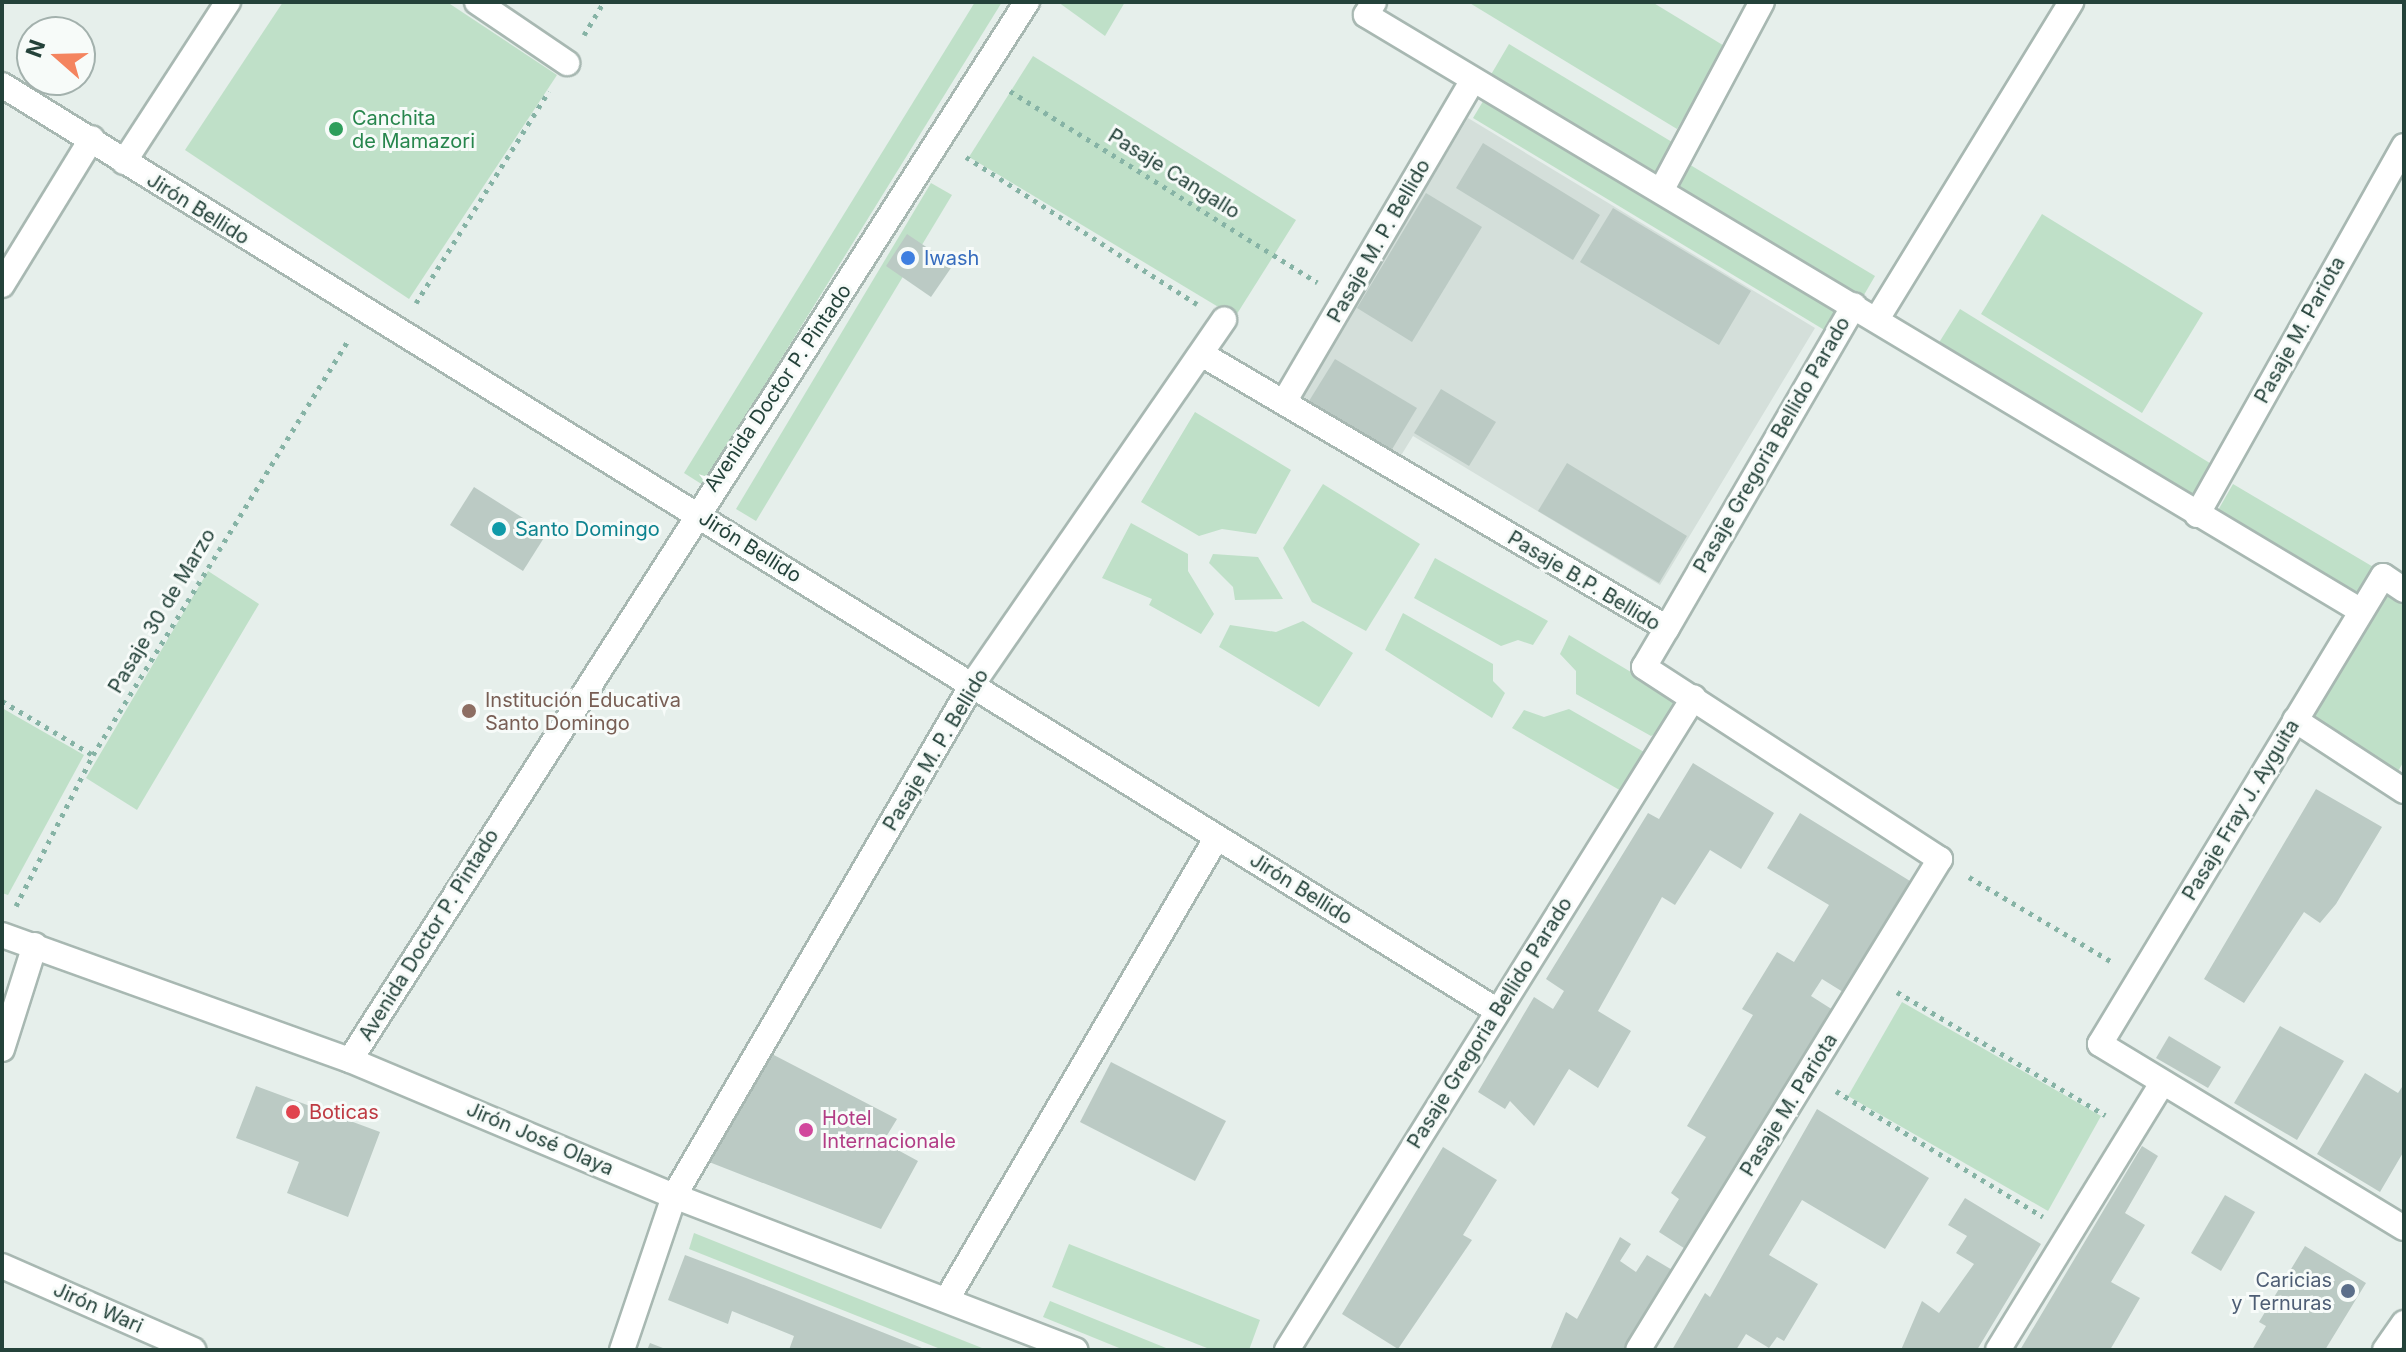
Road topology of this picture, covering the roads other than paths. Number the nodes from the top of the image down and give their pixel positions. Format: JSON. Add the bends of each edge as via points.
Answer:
{"nodes":[{"id":1,"x":228,"y":2,"type":"edge"},
{"id":2,"x":477,"y":2,"type":"edge"},
{"id":3,"x":1027,"y":2,"type":"edge"},
{"id":4,"x":1762,"y":2,"type":"edge"},
{"id":5,"x":2071,"y":2,"type":"edge"},
{"id":6,"x":1370,"y":8,"type":"edge"},
{"id":7,"x":567,"y":63,"type":"road end"},
{"id":8,"x":1473,"y":80,"type":"junction"},
{"id":9,"x":2,"y":85,"type":"edge"},
{"id":10,"x":92,"y":138,"type":"junction"},
{"id":11,"x":2404,"y":146,"type":"edge"},
{"id":12,"x":124,"y":162,"type":"junction"},
{"id":13,"x":1662,"y":189,"type":"junction"},
{"id":14,"x":2,"y":285,"type":"edge"},
{"id":15,"x":1854,"y":305,"type":"junction"},
{"id":16,"x":1877,"y":319,"type":"junction"},
{"id":17,"x":1224,"y":320,"type":"road end"},
{"id":18,"x":1203,"y":355,"type":"junction"},
{"id":19,"x":1284,"y":402,"type":"junction"},
{"id":20,"x":695,"y":513,"type":"junction"},
{"id":21,"x":2197,"y":515,"type":"junction"},
{"id":22,"x":2404,"y":590,"type":"edge"},
{"id":23,"x":2361,"y":611,"type":"junction"},
{"id":24,"x":1667,"y":628,"type":"junction"},
{"id":25,"x":972,"y":685,"type":"junction"},
{"id":26,"x":1694,"y":697,"type":"junction"},
{"id":27,"x":2295,"y":720,"type":"junction"},
{"id":28,"x":2404,"y":791,"type":"edge"},
{"id":29,"x":1217,"y":837,"type":"junction"},
{"id":30,"x":1940,"y":859,"type":"joint"},
{"id":31,"x":7,"y":924,"type":"edge"},
{"id":32,"x":35,"y":945,"type":"junction"},
{"id":33,"x":1498,"y":1011,"type":"junction"},
{"id":34,"x":2,"y":1049,"type":"edge"},
{"id":35,"x":350,"y":1060,"type":"junction"},
{"id":36,"x":2161,"y":1085,"type":"junction"},
{"id":37,"x":674,"y":1196,"type":"junction"},
{"id":38,"x":2404,"y":1228,"type":"edge"},
{"id":39,"x":2,"y":1266,"type":"edge"},
{"id":40,"x":947,"y":1299,"type":"junction"},
{"id":41,"x":2404,"y":1323,"type":"edge"},
{"id":42,"x":193,"y":1350,"type":"edge"},
{"id":43,"x":622,"y":1350,"type":"edge"},
{"id":44,"x":1076,"y":1350,"type":"edge"},
{"id":45,"x":1287,"y":1350,"type":"edge"},
{"id":46,"x":1638,"y":1350,"type":"edge"},
{"id":47,"x":1998,"y":1350,"type":"edge"},
{"id":48,"x":2385,"y":1350,"type":"edge"}],
"edges":[{"from":1,"to":12,"type":"street"},
{"from":2,"to":7,"type":"street"},
{"from":3,"to":20,"type":"street","name":"Avenida Doctor P. Pintado","via":[[985,75]]},
{"from":4,"to":13,"type":"street"},
{"from":5,"to":16,"type":"street","name":"Pasaje Gregoria Bellido Parado"},
{"from":6,"to":8,"type":"street"},
{"from":8,"to":13,"type":"street"},
{"from":8,"to":19,"type":"street","name":"Pasaje M. P. Bellido"},
{"from":9,"to":10,"type":"street","name":"Jirón Bellido"},
{"from":10,"to":12,"type":"street","name":"Jirón Bellido"},
{"from":10,"to":14,"type":"street"},
{"from":11,"to":21,"type":"street","name":"Pasaje M. Pariota"},
{"from":12,"to":20,"type":"street","name":"Jirón Bellido","via":[[365,315]]},
{"from":13,"to":15,"type":"street"},
{"from":15,"to":16,"type":"street"},
{"from":15,"to":24,"type":"street","name":"Pasaje Gregoria Bellido Parado"},
{"from":16,"to":21,"type":"street"},
{"from":17,"to":18,"type":"street","name":"Pasaje M. P. Bellido"},
{"from":18,"to":19,"type":"street","name":"Pasaje B.P. Bellido"},
{"from":18,"to":25,"type":"street","name":"Pasaje M. P. Bellido"},
{"from":19,"to":24,"type":"street","name":"Pasaje B.P. Bellido"},
{"from":20,"to":25,"type":"street","name":"Jirón Bellido"},
{"from":20,"to":35,"type":"street","name":"Avenida Doctor P. Pintado"},
{"from":21,"to":23,"type":"street"},
{"from":22,"to":23,"type":"street","name":"Pasaje Fray J. Ayguita","via":[[2383,576]]},
{"from":23,"to":27,"type":"street","name":"Pasaje Fray J. Ayguita"},
{"from":24,"to":26,"type":"street","name":"Pasaje B.P. Bellido","via":[[1644,667]]},
{"from":25,"to":29,"type":"street","name":"Jirón Bellido"},
{"from":25,"to":37,"type":"street","name":"Pasaje M. P. Bellido"},
{"from":26,"to":30,"type":"street","name":"Pasaje B.P. Bellido"},
{"from":26,"to":33,"type":"street","name":"Pasaje Gregoria Bellido Parado"},
{"from":27,"to":28,"type":"street"},
{"from":27,"to":36,"type":"street","name":"Pasaje Fray J. Ayguita","via":[[2100,1044]]},
{"from":29,"to":33,"type":"street","name":"Jirón Bellido"},
{"from":29,"to":40,"type":"street"},
{"from":30,"to":46,"type":"street","name":"Pasaje M. Pariota"},
{"from":31,"to":32,"type":"street","name":"Jirón José Olaya"},
{"from":32,"to":34,"type":"street"},
{"from":32,"to":35,"type":"street","name":"Jirón José Olaya"},
{"from":33,"to":45,"type":"street","name":"Pasaje Gregoria Bellido Parado"},
{"from":35,"to":37,"type":"street","name":"Jirón José Olaya"},
{"from":36,"to":38,"type":"street"},
{"from":36,"to":47,"type":"street"},
{"from":37,"to":40,"type":"street","name":"Jirón José Olaya"},
{"from":37,"to":43,"type":"street","name":"Pasaje M. P. Bellido"},
{"from":39,"to":42,"type":"street","name":"Jirón Wari"},
{"from":40,"to":44,"type":"street","name":"Jirón José Olaya"},
{"from":41,"to":48,"type":"street"}]}
